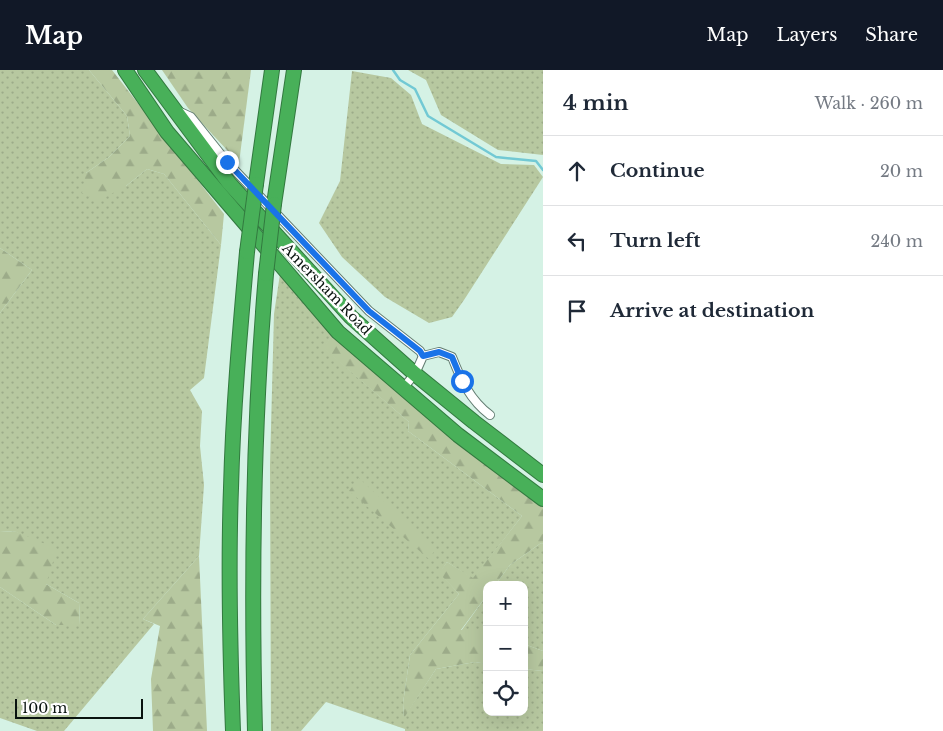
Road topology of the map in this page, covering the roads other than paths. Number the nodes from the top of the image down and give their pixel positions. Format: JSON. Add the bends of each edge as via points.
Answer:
{"nodes":[{"id":1,"x":125,"y":70,"type":"edge"},
{"id":2,"x":145,"y":70,"type":"edge"},
{"id":3,"x":272,"y":70,"type":"edge"},
{"id":4,"x":294,"y":70,"type":"edge"},
{"id":5,"x":173,"y":108,"type":"junction"},
{"id":6,"x":423,"y":356,"type":"junction"},
{"id":7,"x":415,"y":374,"type":"junction"},
{"id":8,"x":403,"y":388,"type":"junction"},
{"id":9,"x":490,"y":415,"type":"dead end"},
{"id":10,"x":543,"y":474,"type":"edge"},
{"id":11,"x":543,"y":499,"type":"edge"},
{"id":12,"x":233,"y":731,"type":"edge"},
{"id":13,"x":255,"y":731,"type":"edge"}],
"edges":[{"from":1,"to":8,"type":"highway","via":[[167,132],[338,332]]},
{"from":2,"to":5,"type":"highway","name":"Amersham Road"},
{"from":3,"to":12,"type":"highway","bridge":true,"via":[[247,252],[237,367],[231,488]]},
{"from":4,"to":13,"type":"highway","bridge":true,"via":[[274,204],[259,368],[253,498]]},
{"from":5,"to":6,"type":"street","via":[[191,117],[227,162],[369,311]]},
{"from":5,"to":7,"type":"highway","name":"Amersham Road","via":[[229,183],[351,317]]},
{"from":6,"to":7,"type":"street"},
{"from":6,"to":9,"type":"street","via":[[439,352],[452,357],[473,400]]},
{"from":7,"to":8,"type":"street"},
{"from":7,"to":10,"type":"highway","name":"Amersham Road"},
{"from":8,"to":11,"type":"highway","via":[[458,435]]}]}
